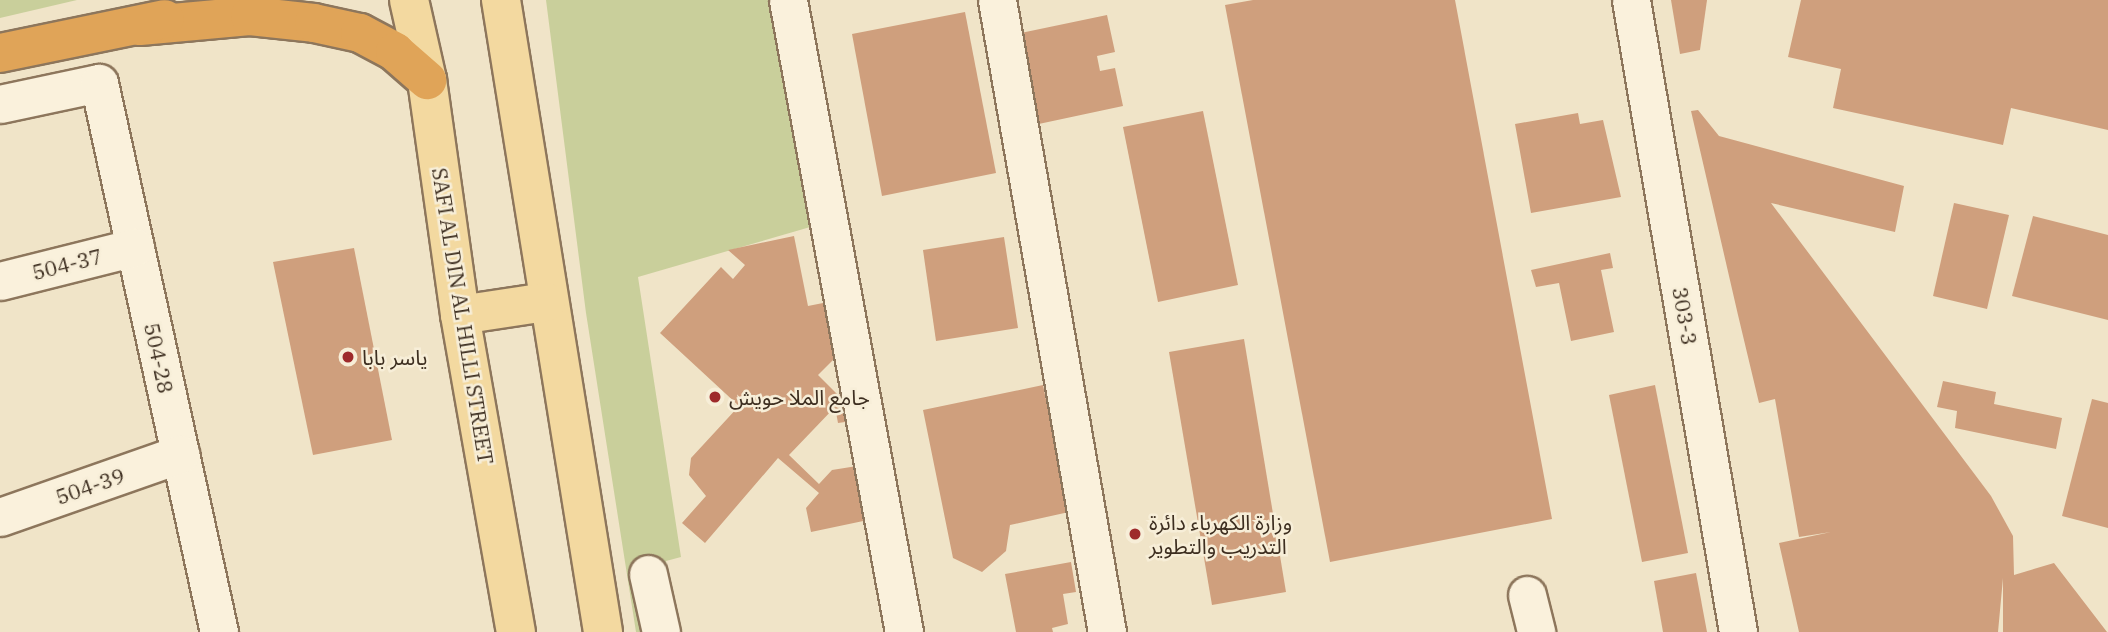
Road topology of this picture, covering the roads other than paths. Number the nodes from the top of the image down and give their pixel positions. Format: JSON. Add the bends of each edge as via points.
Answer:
{"nodes":[{"id":1,"x":238,"y":0,"type":"edge"},
{"id":2,"x":409,"y":0,"type":"edge"},
{"id":3,"x":501,"y":0,"type":"edge"},
{"id":4,"x":788,"y":0,"type":"edge"},
{"id":5,"x":997,"y":0,"type":"edge"},
{"id":6,"x":1631,"y":0,"type":"edge"},
{"id":7,"x":140,"y":26,"type":"junction"},
{"id":8,"x":0,"y":53,"type":"edge"},
{"id":9,"x":427,"y":80,"type":"junction"},
{"id":10,"x":0,"y":104,"type":"edge"},
{"id":11,"x":135,"y":247,"type":"junction"},
{"id":12,"x":0,"y":281,"type":"edge"},
{"id":13,"x":546,"y":302,"type":"junction"},
{"id":14,"x":460,"y":315,"type":"junction"},
{"id":15,"x":180,"y":454,"type":"junction"},
{"id":16,"x":0,"y":517,"type":"edge"},
{"id":17,"x":648,"y":574,"type":"dead end"},
{"id":18,"x":1527,"y":595,"type":"dead end"},
{"id":19,"x":219,"y":632,"type":"edge"},
{"id":20,"x":516,"y":632,"type":"edge"},
{"id":21,"x":603,"y":632,"type":"edge"},
{"id":22,"x":661,"y":632,"type":"edge"},
{"id":23,"x":904,"y":632,"type":"edge"},
{"id":24,"x":1107,"y":632,"type":"edge"},
{"id":25,"x":1536,"y":632,"type":"edge"},
{"id":26,"x":1738,"y":632,"type":"edge"}],
"edges":[{"from":1,"to":7,"type":"highway"},
{"from":2,"to":9,"type":"main road","name":"SAFI AL DIN AL HILLI STREET"},
{"from":3,"to":13,"type":"main road"},
{"from":4,"to":23,"type":"street"},
{"from":5,"to":24,"type":"street"},
{"from":6,"to":26,"type":"street","name":"303-3"},
{"from":7,"to":8,"type":"highway"},
{"from":7,"to":9,"type":"highway","via":[[250,16],[314,23],[360,33],[395,52]]},
{"from":9,"to":14,"type":"main road","name":"SAFI AL DIN AL HILLI STREET"},
{"from":10,"to":11,"type":"street","name":"504-28","via":[[99,83]]},
{"from":11,"to":12,"type":"street","name":"504-37"},
{"from":11,"to":15,"type":"street","name":"504-28"},
{"from":13,"to":14,"type":"main road"},
{"from":13,"to":21,"type":"main road"},
{"from":14,"to":20,"type":"main road","name":"SAFI AL DIN AL HILLI STREET"},
{"from":15,"to":16,"type":"street","name":"504-39"},
{"from":15,"to":19,"type":"street","name":"504-28"},
{"from":17,"to":22,"type":"street"},
{"from":18,"to":25,"type":"street"}]}
